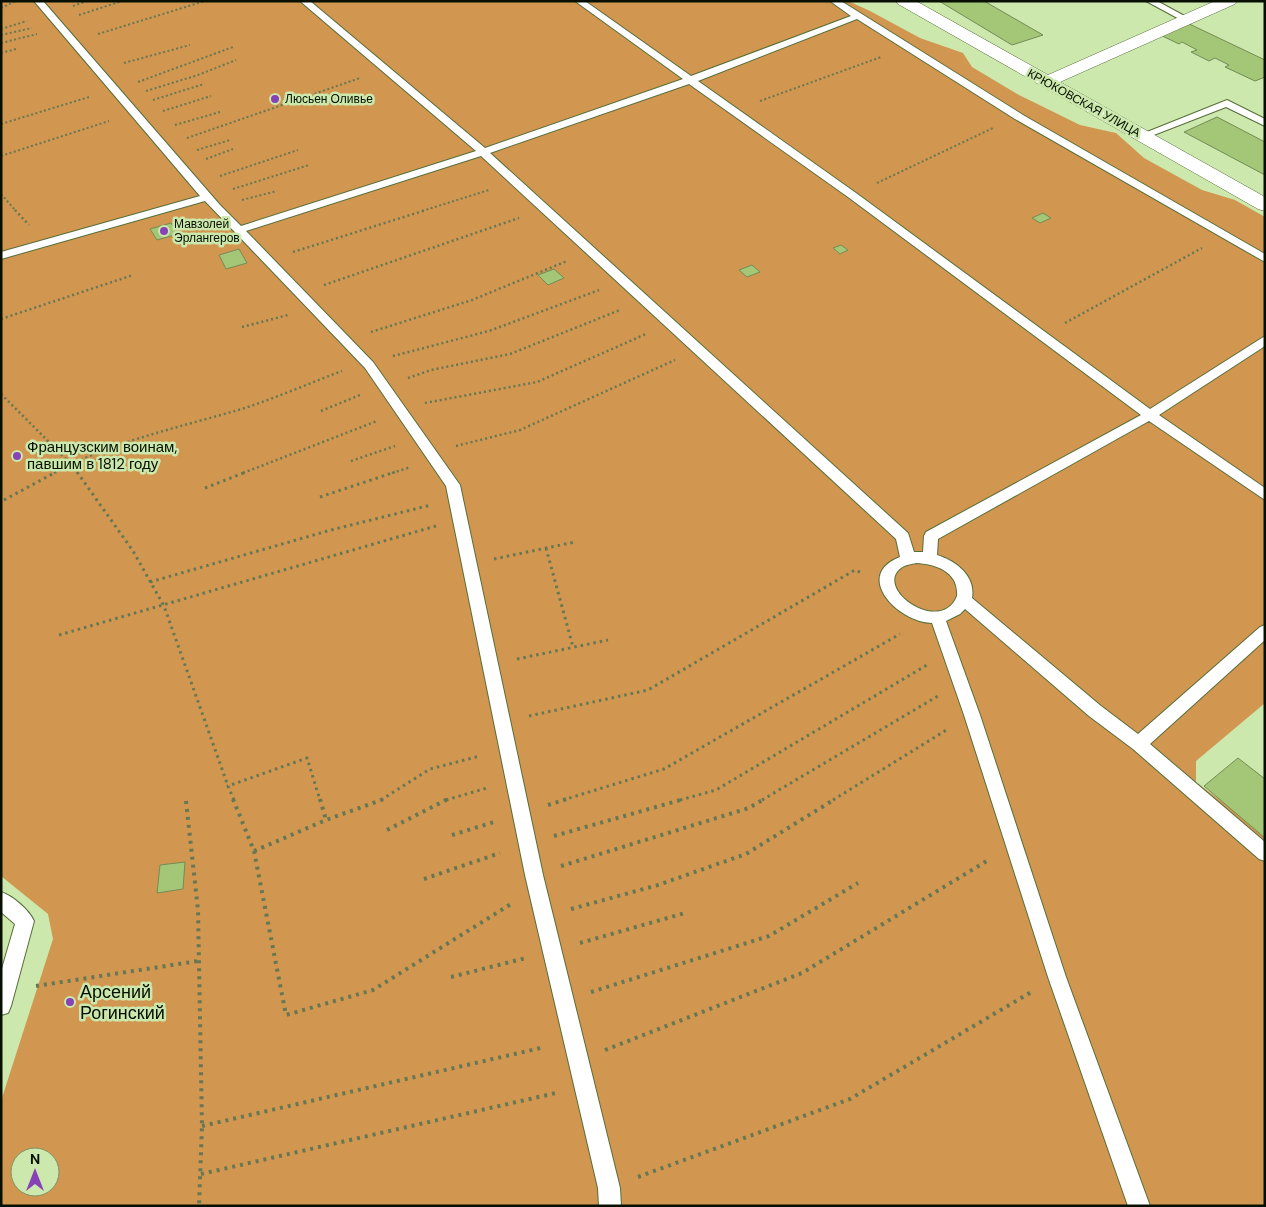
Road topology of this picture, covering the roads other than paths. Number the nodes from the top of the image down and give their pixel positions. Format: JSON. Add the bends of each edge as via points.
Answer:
{"nodes":[{"id":1,"x":38,"y":1,"type":"edge"},
{"id":2,"x":304,"y":1,"type":"edge"},
{"id":3,"x":579,"y":1,"type":"edge"},
{"id":4,"x":834,"y":1,"type":"edge"},
{"id":5,"x":904,"y":1,"type":"edge"},
{"id":6,"x":1150,"y":1,"type":"edge"},
{"id":7,"x":1229,"y":1,"type":"edge"},
{"id":8,"x":858,"y":16,"type":"junction"},
{"id":9,"x":1186,"y":19,"type":"junction"},
{"id":10,"x":691,"y":80,"type":"junction"},
{"id":11,"x":1046,"y":82,"type":"junction"},
{"id":12,"x":1265,"y":123,"type":"edge"},
{"id":13,"x":1142,"y":136,"type":"junction"},
{"id":14,"x":482,"y":152,"type":"junction"},
{"id":15,"x":211,"y":202,"type":"junction"},
{"id":16,"x":1265,"y":205,"type":"edge"},
{"id":17,"x":239,"y":230,"type":"junction"},
{"id":18,"x":1,"y":256,"type":"edge"},
{"id":19,"x":1265,"y":259,"type":"edge"},
{"id":20,"x":1265,"y":340,"type":"edge"},
{"id":21,"x":1150,"y":415,"type":"junction"},
{"id":22,"x":1265,"y":495,"type":"edge"},
{"id":23,"x":930,"y":558,"type":"junction"},
{"id":24,"x":908,"y":559,"type":"junction"},
{"id":25,"x":964,"y":600,"type":"junction"},
{"id":26,"x":933,"y":616,"type":"junction"},
{"id":27,"x":1265,"y":630,"type":"edge"},
{"id":28,"x":1139,"y":744,"type":"junction"},
{"id":29,"x":1265,"y":853,"type":"edge"},
{"id":30,"x":1,"y":900,"type":"edge"},
{"id":31,"x":3,"y":998,"type":"edge"},
{"id":32,"x":610,"y":1206,"type":"edge"},
{"id":33,"x":1138,"y":1206,"type":"edge"}],
"edges":[{"from":1,"to":15,"type":"lane"},
{"from":2,"to":14,"type":"lane"},
{"from":3,"to":10,"type":"lane"},
{"from":4,"to":8,"type":"lane"},
{"from":5,"to":11,"type":"street","name":"КРЮКОВСКАЯ УЛИЦА"},
{"from":6,"to":9,"type":"lane"},
{"from":7,"to":9,"type":"street"},
{"from":8,"to":10,"type":"lane"},
{"from":8,"to":19,"type":"lane","via":[[1019,116]]},
{"from":9,"to":11,"type":"street"},
{"from":10,"to":14,"type":"lane"},
{"from":10,"to":21,"type":"lane"},
{"from":11,"to":13,"type":"street","name":"КРЮКОВСКАЯ УЛИЦА"},
{"from":12,"to":13,"type":"lane","via":[[1227,104]]},
{"from":13,"to":16,"type":"street","name":"КРЮКОВСКАЯ УЛИЦА"},
{"from":14,"to":17,"type":"lane"},
{"from":14,"to":24,"type":"lane","via":[[903,537]]},
{"from":15,"to":17,"type":"lane"},
{"from":15,"to":18,"type":"lane"},
{"from":17,"to":32,"type":"lane","via":[[368,364],[453,485],[521,814],[609,1188]]},
{"from":20,"to":21,"type":"lane"},
{"from":21,"to":22,"type":"lane"},
{"from":21,"to":23,"type":"lane","via":[[931,536]]},
{"from":23,"to":24,"type":"lane"},
{"from":23,"to":25,"type":"lane","via":[[945,563],[960,577],[965,588]]},
{"from":24,"to":26,"type":"lane","via":[[892,568],[887,578],[891,596],[900,606],[914,613]]},
{"from":25,"to":26,"type":"lane","via":[[951,613]]},
{"from":25,"to":28,"type":"lane"},
{"from":26,"to":33,"type":"lane","via":[[961,682],[1057,976]]},
{"from":27,"to":28,"type":"lane"},
{"from":28,"to":29,"type":"lane"},
{"from":30,"to":31,"type":"lane","via":[[25,921]]}]}
